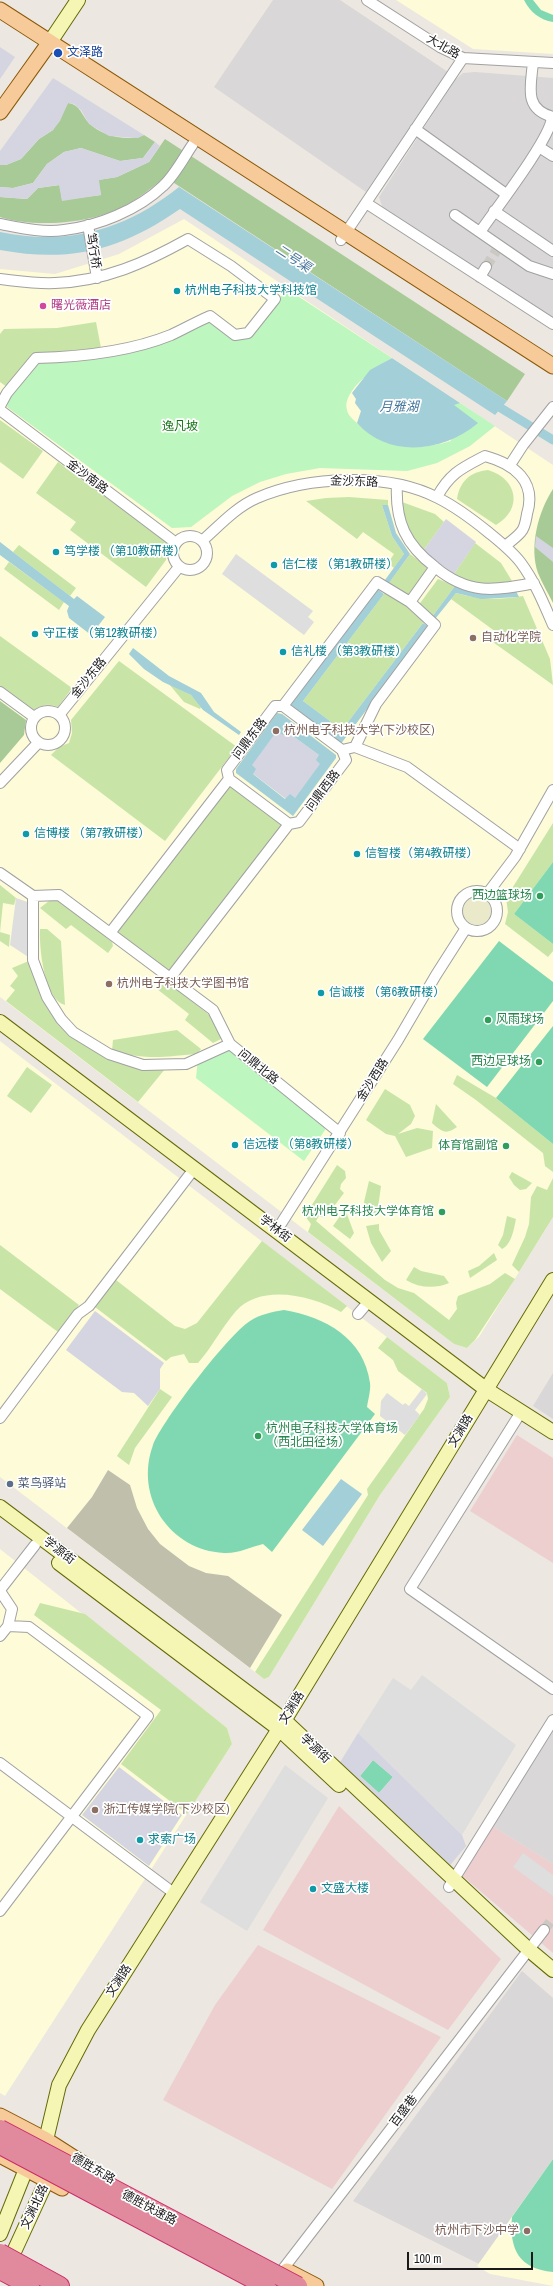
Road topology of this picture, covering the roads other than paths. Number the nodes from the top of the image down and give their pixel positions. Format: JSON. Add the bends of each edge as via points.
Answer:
{"nodes":[{"id":1,"x":78,"y":0,"type":"edge"},
{"id":2,"x":367,"y":0,"type":"edge"},
{"id":3,"x":0,"y":10,"type":"edge"},
{"id":4,"x":0,"y":22,"type":"edge"},
{"id":5,"x":47,"y":46,"type":"junction"},
{"id":6,"x":463,"y":58,"type":"junction"},
{"id":7,"x":532,"y":62,"type":"junction"},
{"id":8,"x":553,"y":63,"type":"edge"},
{"id":9,"x":0,"y":112,"type":"edge"},
{"id":10,"x":553,"y":117,"type":"edge"},
{"id":11,"x":415,"y":129,"type":"junction"},
{"id":12,"x":193,"y":144,"type":"junction"},
{"id":13,"x":539,"y":147,"type":"junction"},
{"id":14,"x":553,"y":156,"type":"edge"},
{"id":15,"x":506,"y":194,"type":"junction"},
{"id":16,"x":366,"y":203,"type":"junction"},
{"id":17,"x":494,"y":211,"type":"junction"},
{"id":18,"x":455,"y":215,"type":"dead end"},
{"id":19,"x":0,"y":224,"type":"edge"},
{"id":20,"x":88,"y":226,"type":"junction"},
{"id":21,"x":480,"y":232,"type":"junction"},
{"id":22,"x":343,"y":236,"type":"junction"},
{"id":23,"x":553,"y":250,"type":"edge"},
{"id":24,"x":486,"y":267,"type":"tunnel mouth"},
{"id":25,"x":553,"y":274,"type":"edge"},
{"id":26,"x":480,"y":277,"type":"junction"},
{"id":27,"x":97,"y":278,"type":"junction"},
{"id":28,"x":0,"y":279,"type":"edge"},
{"id":29,"x":553,"y":324,"type":"edge"},
{"id":30,"x":553,"y":366,"type":"edge"},
{"id":31,"x":553,"y":376,"type":"edge"},
{"id":32,"x":4,"y":390,"type":"edge"},
{"id":33,"x":0,"y":406,"type":"edge"},
{"id":34,"x":553,"y":407,"type":"edge"},
{"id":35,"x":0,"y":410,"type":"edge"},
{"id":36,"x":510,"y":465,"type":"junction"},
{"id":37,"x":397,"y":485,"type":"junction"},
{"id":38,"x":437,"y":497,"type":"junction"},
{"id":39,"x":202,"y":541,"type":"junction"},
{"id":40,"x":176,"y":542,"type":"junction"},
{"id":41,"x":505,"y":546,"type":"junction"},
{"id":42,"x":179,"y":567,"type":"junction"},
{"id":43,"x":435,"y":567,"type":"junction"},
{"id":44,"x":534,"y":583,"type":"junction"},
{"id":45,"x":410,"y":602,"type":"junction"},
{"id":46,"x":552,"y":621,"type":"edge"},
{"id":47,"x":0,"y":692,"type":"edge"},
{"id":48,"x":283,"y":706,"type":"junction"},
{"id":49,"x":59,"y":715,"type":"junction"},
{"id":50,"x":34,"y":716,"type":"junction"},
{"id":51,"x":38,"y":743,"type":"junction"},
{"id":52,"x":355,"y":747,"type":"junction"},
{"id":53,"x":342,"y":750,"type":"junction"},
{"id":54,"x":229,"y":779,"type":"junction"},
{"id":55,"x":0,"y":784,"type":"edge"},
{"id":56,"x":553,"y":790,"type":"edge"},
{"id":57,"x":289,"y":824,"type":"junction"},
{"id":58,"x":520,"y":849,"type":"junction"},
{"id":59,"x":0,"y":873,"type":"edge"},
{"id":60,"x":487,"y":894,"type":"junction"},
{"id":61,"x":33,"y":896,"type":"junction"},
{"id":62,"x":466,"y":928,"type":"junction"},
{"id":63,"x":110,"y":933,"type":"junction"},
{"id":64,"x":170,"y":978,"type":"junction"},
{"id":65,"x":0,"y":1022,"type":"edge"},
{"id":66,"x":230,"y":1044,"type":"junction"},
{"id":67,"x":340,"y":1133,"type":"junction"},
{"id":68,"x":194,"y":1169,"type":"junction"},
{"id":69,"x":277,"y":1230,"type":"junction"},
{"id":70,"x":553,"y":1280,"type":"edge"},
{"id":71,"x":370,"y":1300,"type":"junction"},
{"id":72,"x":358,"y":1314,"type":"dead end"},
{"id":73,"x":487,"y":1390,"type":"junction"},
{"id":74,"x":522,"y":1412,"type":"junction"},
{"id":75,"x":0,"y":1418,"type":"edge"},
{"id":76,"x":553,"y":1432,"type":"edge"},
{"id":77,"x":0,"y":1507,"type":"edge"},
{"id":78,"x":0,"y":1519,"type":"edge"},
{"id":79,"x":35,"y":1545,"type":"junction"},
{"id":80,"x":0,"y":1591,"type":"edge"},
{"id":81,"x":8,"y":1626,"type":"junction"},
{"id":82,"x":0,"y":1636,"type":"edge"},
{"id":83,"x":553,"y":1689,"type":"edge"},
{"id":84,"x":553,"y":1720,"type":"edge"},
{"id":85,"x":282,"y":1725,"type":"junction"},
{"id":86,"x":0,"y":1763,"type":"edge"},
{"id":87,"x":71,"y":1817,"type":"junction"},
{"id":88,"x":452,"y":1883,"type":"junction"},
{"id":89,"x":175,"y":1894,"type":"junction"},
{"id":90,"x":0,"y":1911,"type":"edge"},
{"id":91,"x":544,"y":1930,"type":"tunnel mouth"},
{"id":92,"x":526,"y":1952,"type":"junction"},
{"id":93,"x":553,"y":1970,"type":"edge"},
{"id":94,"x":553,"y":1980,"type":"edge"},
{"id":95,"x":0,"y":2116,"type":"edge"},
{"id":96,"x":0,"y":2130,"type":"edge"},
{"id":97,"x":46,"y":2140,"type":"junction"},
{"id":98,"x":0,"y":2145,"type":"edge"},
{"id":99,"x":0,"y":2155,"type":"edge"},
{"id":100,"x":26,"y":2169,"type":"junction"},
{"id":101,"x":47,"y":2180,"type":"junction"},
{"id":102,"x":0,"y":2234,"type":"edge"},
{"id":103,"x":0,"y":2253,"type":"edge"},
{"id":104,"x":283,"y":2269,"type":"junction"},
{"id":105,"x":0,"y":2270,"type":"edge"},
{"id":106,"x":0,"y":2277,"type":"edge"},
{"id":107,"x":34,"y":2280,"type":"edge"},
{"id":108,"x":60,"y":2286,"type":"edge"},
{"id":109,"x":248,"y":2286,"type":"edge"},
{"id":110,"x":266,"y":2286,"type":"edge"},
{"id":111,"x":298,"y":2286,"type":"edge"},
{"id":112,"x":316,"y":2286,"type":"edge"}],
"edges":[{"from":1,"to":5,"type":"main road"},
{"from":2,"to":6,"type":"street","name":"大北路","via":[[440,47]]},
{"from":3,"to":5,"type":"main road"},
{"from":4,"to":5,"type":"main road"},
{"from":5,"to":9,"type":"main road"},
{"from":5,"to":12,"type":"main road"},
{"from":5,"to":22,"type":"main road"},
{"from":6,"to":7,"type":"street","name":"大北路"},
{"from":6,"to":11,"type":"street"},
{"from":7,"to":8,"type":"street","name":"大北路"},
{"from":7,"to":10,"type":"street","via":[[532,104],[542,113]]},
{"from":10,"to":13,"type":"street","via":[[552,125]]},
{"from":11,"to":15,"type":"street"},
{"from":11,"to":16,"type":"street"},
{"from":12,"to":20,"type":"street","via":[[165,185],[151,197],[119,215]]},
{"from":12,"to":22,"type":"main road"},
{"from":13,"to":14,"type":"street"},
{"from":13,"to":15,"type":"street"},
{"from":15,"to":17,"type":"street"},
{"from":16,"to":22,"type":"street"},
{"from":16,"to":26,"type":"street"},
{"from":17,"to":21,"type":"street"},
{"from":17,"to":23,"type":"street"},
{"from":18,"to":21,"type":"street"},
{"from":19,"to":20,"type":"street","via":[[36,230],[64,230]]},
{"from":20,"to":27,"type":"street","name":"笃行桥"},
{"from":21,"to":25,"type":"street","via":[[498,249],[529,266]]},
{"from":22,"to":30,"type":"main road"},
{"from":22,"to":31,"type":"main road"},
{"from":24,"to":26,"type":"street"},
{"from":26,"to":29,"type":"street"},
{"from":27,"to":28,"type":"street","via":[[55,283]]},
{"from":27,"to":32,"type":"street","via":[[145,263],[188,239],[231,266],[275,299],[248,333],[235,335],[210,316],[172,335],[148,342],[70,357],[36,358]]},
{"from":32,"to":33,"type":"street"},
{"from":34,"to":36,"type":"street"},
{"from":35,"to":40,"type":"street","name":"金沙南路"},
{"from":36,"to":38,"type":"street","via":[[485,456],[459,468],[445,482]]},
{"from":36,"to":41,"type":"street","via":[[526,485],[531,502],[522,531]]},
{"from":37,"to":38,"type":"street","name":"金沙东路"},
{"from":37,"to":39,"type":"street","name":"金沙东路","via":[[366,480],[328,480],[290,487],[256,498],[230,515]]},
{"from":37,"to":43,"type":"street","via":[[396,499],[405,534],[411,546]]},
{"from":38,"to":41,"type":"street","name":"金沙东路","via":[[471,518]]},
{"from":39,"to":40,"type":"street","via":[[185,536]]},
{"from":39,"to":42,"type":"street","via":[[207,551],[202,566],[192,571]]},
{"from":40,"to":42,"type":"street","via":[[172,554]]},
{"from":41,"to":44,"type":"street"},
{"from":42,"to":49,"type":"street","name":"金沙东路"},
{"from":43,"to":44,"type":"street","via":[[449,579],[481,590],[500,590]]},
{"from":43,"to":45,"type":"street"},
{"from":44,"to":46,"type":"street"},
{"from":45,"to":48,"type":"street","name":"问鼎东路","via":[[377,582]]},
{"from":45,"to":52,"type":"street","via":[[436,625],[376,704]]},
{"from":47,"to":50,"type":"street"},
{"from":48,"to":53,"type":"street"},
{"from":48,"to":54,"type":"street","name":"问鼎东路","via":[[275,706],[267,716],[228,770]]},
{"from":49,"to":50,"type":"street","via":[[45,711]]},
{"from":49,"to":51,"type":"street","via":[[65,727],[62,738],[54,744]]},
{"from":50,"to":51,"type":"street","via":[[30,728]]},
{"from":51,"to":55,"type":"street"},
{"from":52,"to":53,"type":"street"},
{"from":52,"to":58,"type":"street","via":[[408,767]]},
{"from":53,"to":57,"type":"street","name":"问鼎西路","via":[[346,760],[299,822]]},
{"from":54,"to":57,"type":"street"},
{"from":54,"to":63,"type":"street","name":"问鼎东路"},
{"from":56,"to":58,"type":"street"},
{"from":57,"to":64,"type":"street","name":"问鼎西路"},
{"from":58,"to":60,"type":"street"},
{"from":59,"to":61,"type":"street"},
{"from":60,"to":62,"type":"street","via":[[495,903],[495,920],[482,930]]},
{"from":60,"to":62,"type":"street","via":[[471,891],[458,902],[457,915]]},
{"from":61,"to":63,"type":"street","via":[[58,895]]},
{"from":61,"to":66,"type":"street","name":"问鼎北路","via":[[33,960],[47,997],[61,1020],[73,1032],[109,1054],[143,1065],[186,1064]]},
{"from":62,"to":67,"type":"street","name":"金沙西路"},
{"from":63,"to":64,"type":"street"},
{"from":64,"to":66,"type":"street","via":[[213,1010]]},
{"from":65,"to":68,"type":"main road","name":"学林街"},
{"from":66,"to":67,"type":"street","name":"问鼎北路"},
{"from":67,"to":69,"type":"street","name":"金沙西路"},
{"from":68,"to":69,"type":"main road","name":"学林街"},
{"from":68,"to":75,"type":"street","via":[[89,1306],[78,1314]]},
{"from":69,"to":71,"type":"main road","name":"学林街"},
{"from":70,"to":73,"type":"main road","name":"文渊路"},
{"from":71,"to":72,"type":"street"},
{"from":71,"to":73,"type":"main road","name":"学林街"},
{"from":73,"to":74,"type":"main road","name":"学林街"},
{"from":73,"to":85,"type":"main road","name":"文渊路"},
{"from":74,"to":76,"type":"main road","name":"学林街"},
{"from":74,"to":83,"type":"street","via":[[410,1589]]},
{"from":77,"to":85,"type":"main road","name":"学源街"},
{"from":78,"to":79,"type":"main road","name":"学源街"},
{"from":79,"to":80,"type":"street"},
{"from":79,"to":85,"type":"main road","name":"学源街"},
{"from":80,"to":81,"type":"street","via":[[12,1609]]},
{"from":81,"to":82,"type":"street"},
{"from":81,"to":87,"type":"street","via":[[29,1627],[148,1716]]},
{"from":84,"to":88,"type":"street"},
{"from":85,"to":88,"type":"main road","name":"学源街"},
{"from":85,"to":89,"type":"main road","name":"文渊路"},
{"from":86,"to":87,"type":"street"},
{"from":87,"to":89,"type":"street"},
{"from":87,"to":90,"type":"street"},
{"from":88,"to":92,"type":"main road","name":"学源街"},
{"from":89,"to":97,"type":"main road","name":"文渊路","via":[[88,2030],[59,2085]]},
{"from":91,"to":92,"type":"street","name":"百盛巷"},
{"from":92,"to":93,"type":"main road","name":"学源街"},
{"from":92,"to":94,"type":"main road","name":"学源街"},
{"from":92,"to":104,"type":"street","name":"百盛巷"},
{"from":95,"to":97,"type":"main road","name":"德胜东路"},
{"from":96,"to":111,"type":"highway","name":"德胜快速路","bridge":true},
{"from":97,"to":100,"type":"main road","name":"文渊北路"},
{"from":97,"to":101,"type":"main road","name":"文渊北路"},
{"from":97,"to":104,"type":"main road","name":"德胜东路","via":[[89,2168]]},
{"from":98,"to":110,"type":"highway","name":"德胜快速路","bridge":true},
{"from":99,"to":100,"type":"main road"},
{"from":100,"to":101,"type":"main road"},
{"from":100,"to":102,"type":"main road","name":"文渊北路"},
{"from":101,"to":106,"type":"main road","name":"文渊北路"},
{"from":101,"to":109,"type":"main road"},
{"from":103,"to":107,"type":"highway","bridge":true},
{"from":104,"to":112,"type":"main road","name":"德胜东路"},
{"from":105,"to":107,"type":"highway","bridge":true},
{"from":107,"to":108,"type":"highway"}]}
